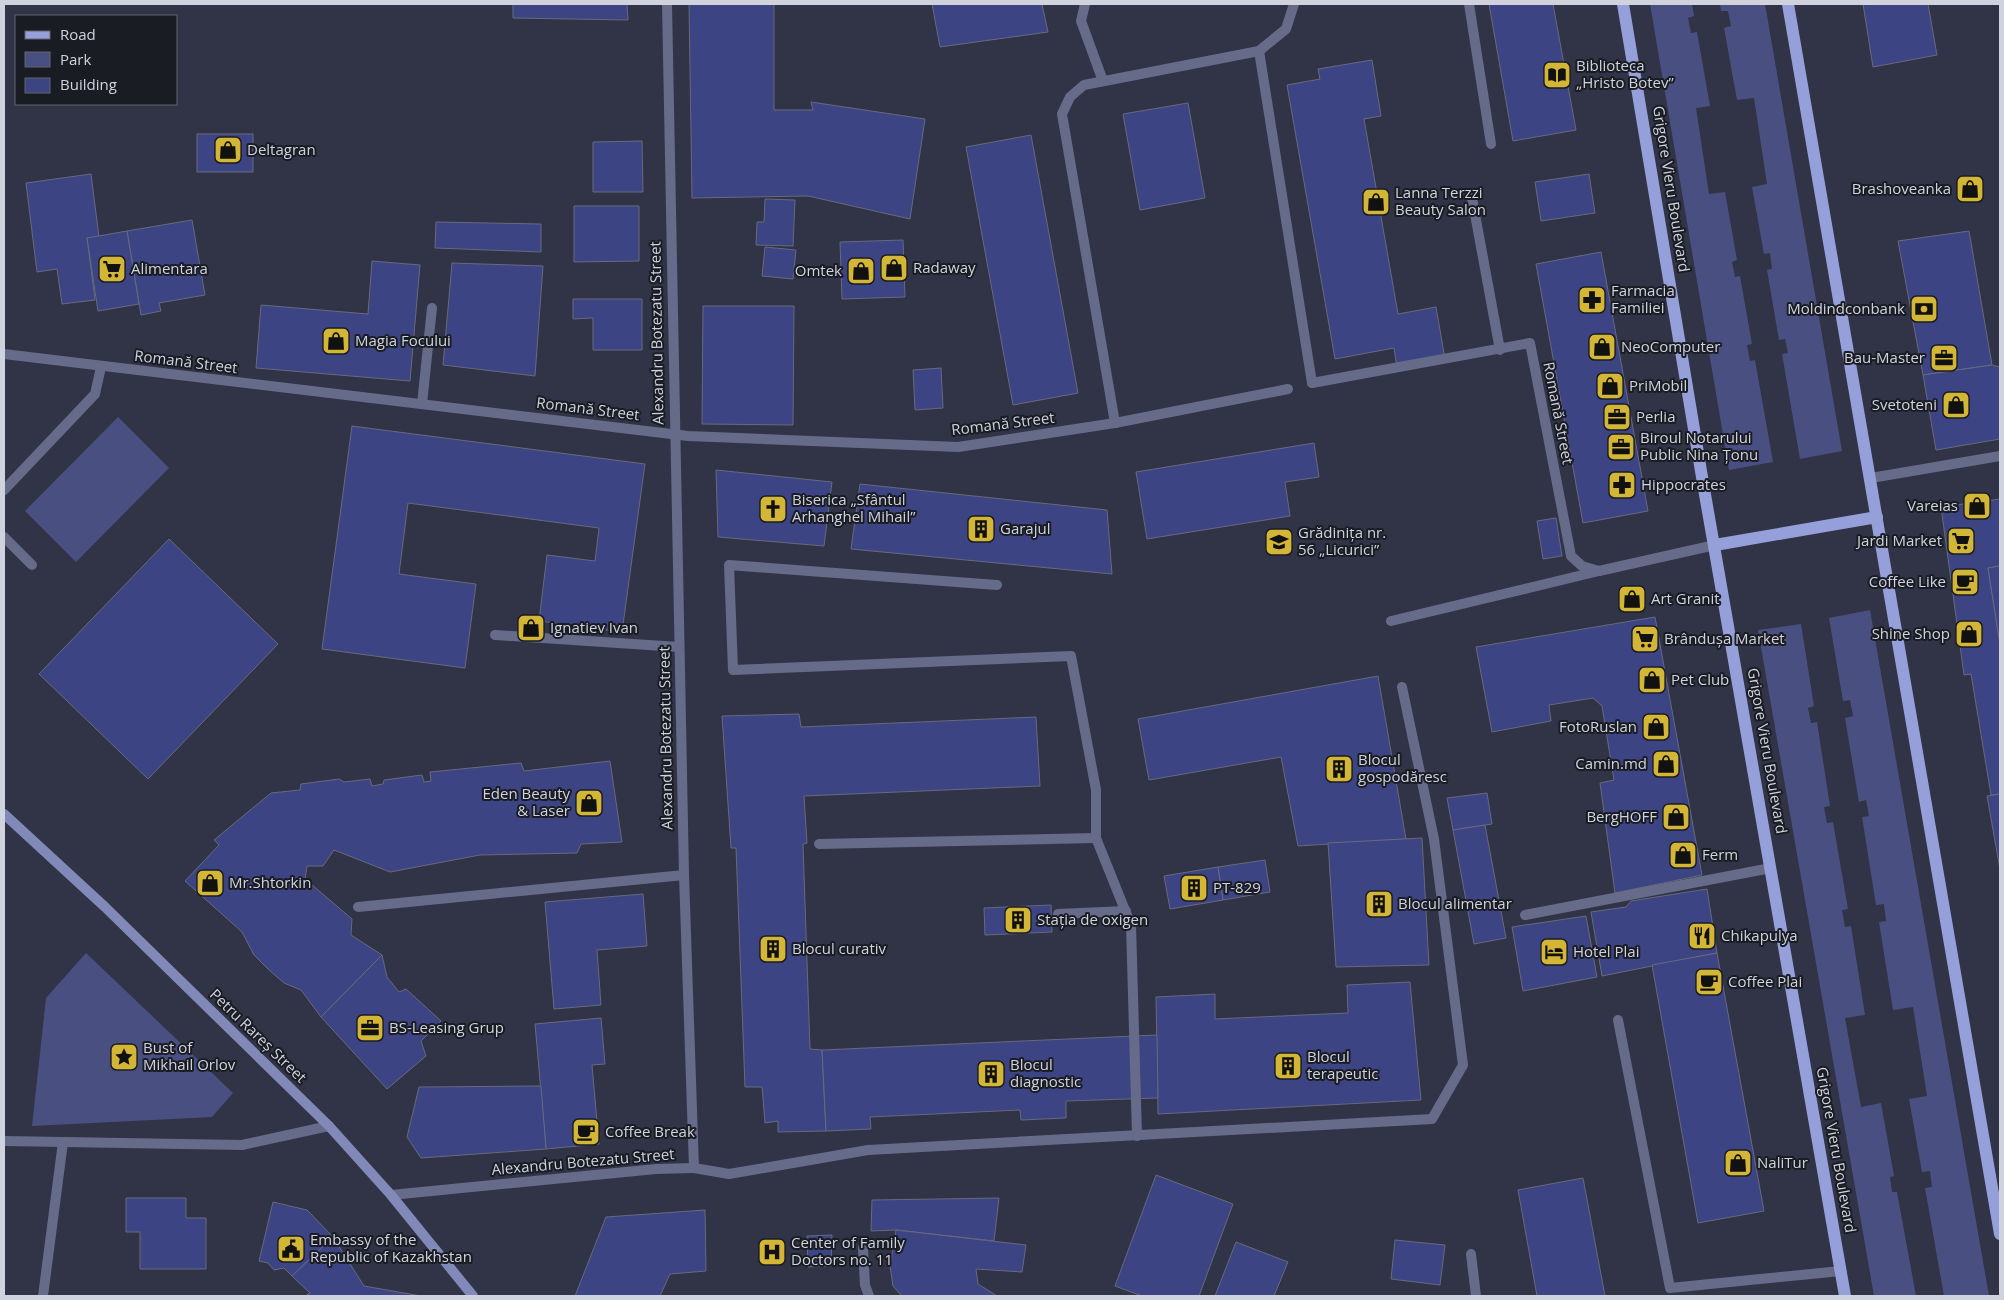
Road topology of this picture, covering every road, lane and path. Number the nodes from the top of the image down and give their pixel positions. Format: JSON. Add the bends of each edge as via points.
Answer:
{"nodes":[{"id":1,"x":667,"y":4,"type":"edge"},
{"id":2,"x":1085,"y":4,"type":"edge"},
{"id":3,"x":1294,"y":4,"type":"edge"},
{"id":4,"x":1469,"y":4,"type":"edge"},
{"id":5,"x":1623,"y":4,"type":"edge"},
{"id":6,"x":1788,"y":4,"type":"edge"},
{"id":7,"x":1259,"y":51,"type":"junction"},
{"id":8,"x":1102,"y":82,"type":"junction"},
{"id":9,"x":1491,"y":144,"type":"dead end"},
{"id":10,"x":1472,"y":198,"type":"dead end"},
{"id":11,"x":432,"y":308,"type":"dead end"},
{"id":12,"x":1500,"y":350,"type":"junction"},
{"id":13,"x":4,"y":354,"type":"edge"},
{"id":14,"x":101,"y":367,"type":"junction"},
{"id":15,"x":1288,"y":389,"type":"dead end"},
{"id":16,"x":422,"y":404,"type":"junction"},
{"id":17,"x":1115,"y":424,"type":"junction"},
{"id":18,"x":674,"y":434,"type":"junction"},
{"id":19,"x":2000,"y":456,"type":"edge"},
{"id":20,"x":1871,"y":478,"type":"junction"},
{"id":21,"x":4,"y":490,"type":"edge"},
{"id":22,"x":1878,"y":517,"type":"junction"},
{"id":23,"x":4,"y":537,"type":"edge"},
{"id":24,"x":1715,"y":545,"type":"junction"},
{"id":25,"x":32,"y":566,"type":"dead end"},
{"id":26,"x":1599,"y":571,"type":"junction"},
{"id":27,"x":997,"y":585,"type":"dead end"},
{"id":28,"x":1391,"y":620,"type":"dead end"},
{"id":29,"x":496,"y":635,"type":"dead end"},
{"id":30,"x":679,"y":647,"type":"junction"},
{"id":31,"x":1402,"y":687,"type":"dead end"},
{"id":32,"x":4,"y":814,"type":"edge"},
{"id":33,"x":1096,"y":838,"type":"junction"},
{"id":34,"x":819,"y":844,"type":"dead end"},
{"id":35,"x":1771,"y":868,"type":"junction"},
{"id":36,"x":684,"y":875,"type":"junction"},
{"id":37,"x":358,"y":908,"type":"dead end"},
{"id":38,"x":1126,"y":911,"type":"junction"},
{"id":39,"x":1058,"y":914,"type":"dead end"},
{"id":40,"x":1525,"y":915,"type":"dead end"},
{"id":41,"x":1618,"y":1020,"type":"dead end"},
{"id":42,"x":329,"y":1126,"type":"junction"},
{"id":43,"x":1137,"y":1136,"type":"junction"},
{"id":44,"x":4,"y":1141,"type":"edge"},
{"id":45,"x":62,"y":1142,"type":"junction"},
{"id":46,"x":694,"y":1168,"type":"junction"},
{"id":47,"x":391,"y":1195,"type":"junction"},
{"id":48,"x":2000,"y":1234,"type":"edge"},
{"id":49,"x":863,"y":1248,"type":"dead end"},
{"id":50,"x":1471,"y":1254,"type":"dead end"},
{"id":51,"x":1841,"y":1271,"type":"junction"},
{"id":52,"x":1671,"y":1292,"type":"edge"},
{"id":53,"x":43,"y":1296,"type":"edge"},
{"id":54,"x":473,"y":1296,"type":"edge"},
{"id":55,"x":869,"y":1296,"type":"edge"},
{"id":56,"x":1476,"y":1296,"type":"edge"},
{"id":57,"x":1845,"y":1296,"type":"edge"}],
"edges":[{"from":1,"to":18,"type":"street","name":"Alexandru Botezatu Street"},
{"from":2,"to":8,"type":"street","via":[[1081,21]]},
{"from":3,"to":7,"type":"street","via":[[1286,29]]},
{"from":4,"to":9,"type":"street"},
{"from":5,"to":24,"type":"main road","name":"Grigore Vieru Boulevard"},
{"from":6,"to":20,"type":"main road"},
{"from":7,"to":8,"type":"street"},
{"from":7,"to":12,"type":"street","name":"Romană Street","via":[[1312,383]]},
{"from":8,"to":17,"type":"street","via":[[1084,85],[1070,98],[1062,114]]},
{"from":10,"to":12,"type":"street"},
{"from":11,"to":16,"type":"street"},
{"from":12,"to":26,"type":"street","name":"Romană Street","via":[[1530,343],[1571,556],[1582,566]]},
{"from":13,"to":14,"type":"street","name":"Romană Street"},
{"from":14,"to":16,"type":"street","name":"Romană Street"},
{"from":14,"to":21,"type":"street","via":[[94,394]]},
{"from":15,"to":17,"type":"street","name":"Romană Street"},
{"from":16,"to":18,"type":"street","name":"Romană Street"},
{"from":17,"to":18,"type":"street","name":"Romană Street","via":[[958,447]]},
{"from":18,"to":30,"type":"street","name":"Alexandru Botezatu Street"},
{"from":19,"to":20,"type":"street"},
{"from":20,"to":22,"type":"main road"},
{"from":22,"to":24,"type":"main road"},
{"from":22,"to":48,"type":"main road"},
{"from":23,"to":25,"type":"street"},
{"from":24,"to":26,"type":"street"},
{"from":24,"to":35,"type":"main road","name":"Grigore Vieru Boulevard"},
{"from":26,"to":28,"type":"street"},
{"from":27,"to":33,"type":"street","via":[[729,565],[733,670],[1071,656],[1096,790]]},
{"from":29,"to":30,"type":"street"},
{"from":30,"to":36,"type":"street","name":"Alexandru Botezatu Street"},
{"from":31,"to":43,"type":"street","via":[[1434,839],[1463,1065],[1432,1119]]},
{"from":32,"to":42,"type":"main road","name":"Petru Rareș Street"},
{"from":33,"to":34,"type":"street"},
{"from":33,"to":38,"type":"street"},
{"from":35,"to":40,"type":"street"},
{"from":35,"to":51,"type":"main road","name":"Grigore Vieru Boulevard"},
{"from":36,"to":37,"type":"street"},
{"from":36,"to":46,"type":"street","name":"Alexandru Botezatu Street"},
{"from":38,"to":39,"type":"street"},
{"from":38,"to":43,"type":"street","via":[[1131,925]]},
{"from":41,"to":52,"type":"street"},
{"from":42,"to":45,"type":"street","via":[[242,1145]]},
{"from":42,"to":47,"type":"main road","name":"Petru Rareș Street"},
{"from":43,"to":46,"type":"street","via":[[868,1150],[729,1174]]},
{"from":44,"to":45,"type":"street"},
{"from":45,"to":53,"type":"street"},
{"from":46,"to":47,"type":"street","name":"Alexandru Botezatu Street"},
{"from":47,"to":54,"type":"main road","name":"Petru Rareș Street"},
{"from":49,"to":55,"type":"street","via":[[865,1285]]},
{"from":50,"to":56,"type":"street"},
{"from":51,"to":52,"type":"street"},
{"from":51,"to":57,"type":"main road","name":"Grigore Vieru Boulevard"}]}
